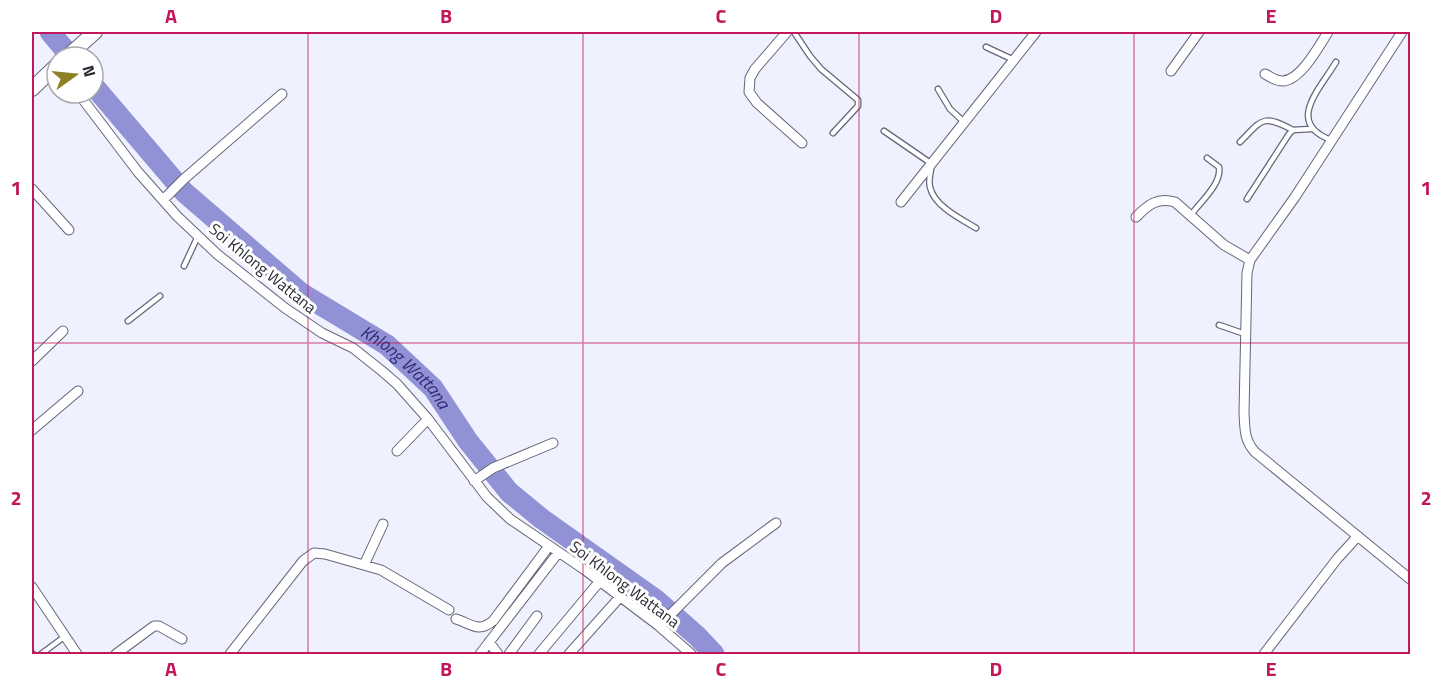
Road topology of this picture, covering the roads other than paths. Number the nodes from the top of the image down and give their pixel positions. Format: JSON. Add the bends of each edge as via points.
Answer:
{"nodes":[{"id":1,"x":95,"y":32,"type":"edge"},
{"id":2,"x":787,"y":32,"type":"edge"},
{"id":3,"x":794,"y":32,"type":"edge"},
{"id":4,"x":1036,"y":32,"type":"edge"},
{"id":5,"x":1199,"y":32,"type":"edge"},
{"id":6,"x":1328,"y":32,"type":"edge"},
{"id":7,"x":1402,"y":32,"type":"edge"},
{"id":8,"x":80,"y":45,"type":"edge"},
{"id":9,"x":986,"y":47,"type":"dead end"},
{"id":10,"x":1014,"y":60,"type":"junction"},
{"id":11,"x":1336,"y":62,"type":"dead end"},
{"id":12,"x":1171,"y":71,"type":"dead end"},
{"id":13,"x":1265,"y":74,"type":"dead end"},
{"id":14,"x":45,"y":76,"type":"edge"},
{"id":15,"x":32,"y":88,"type":"edge"},
{"id":16,"x":938,"y":89,"type":"dead end"},
{"id":17,"x":282,"y":94,"type":"dead end"},
{"id":18,"x":87,"y":105,"type":"edge"},
{"id":19,"x":965,"y":122,"type":"junction"},
{"id":20,"x":1311,"y":129,"type":"junction"},
{"id":21,"x":1293,"y":130,"type":"junction"},
{"id":22,"x":884,"y":131,"type":"dead end"},
{"id":23,"x":833,"y":133,"type":"dead end"},
{"id":24,"x":1331,"y":141,"type":"junction"},
{"id":25,"x":1240,"y":142,"type":"dead end"},
{"id":26,"x":802,"y":143,"type":"dead end"},
{"id":27,"x":1208,"y":158,"type":"dead end"},
{"id":28,"x":933,"y":164,"type":"junction"},
{"id":29,"x":32,"y":189,"type":"edge"},
{"id":30,"x":1247,"y":199,"type":"dead end"},
{"id":31,"x":163,"y":200,"type":"junction"},
{"id":32,"x":901,"y":202,"type":"dead end"},
{"id":33,"x":1191,"y":215,"type":"junction"},
{"id":34,"x":1136,"y":217,"type":"dead end"},
{"id":35,"x":976,"y":228,"type":"dead end"},
{"id":36,"x":69,"y":230,"type":"dead end"},
{"id":37,"x":198,"y":236,"type":"junction"},
{"id":38,"x":1250,"y":260,"type":"junction"},
{"id":39,"x":184,"y":266,"type":"dead end"},
{"id":40,"x":160,"y":296,"type":"dead end"},
{"id":41,"x":128,"y":321,"type":"dead end"},
{"id":42,"x":1219,"y":325,"type":"dead end"},
{"id":43,"x":63,"y":331,"type":"dead end"},
{"id":44,"x":1246,"y":334,"type":"junction"},
{"id":45,"x":32,"y":360,"type":"edge"},
{"id":46,"x":78,"y":390,"type":"dead end"},
{"id":47,"x":428,"y":419,"type":"junction"},
{"id":48,"x":32,"y":430,"type":"edge"},
{"id":49,"x":553,"y":443,"type":"dead end"},
{"id":50,"x":398,"y":451,"type":"dead end"},
{"id":51,"x":477,"y":479,"type":"junction"},
{"id":52,"x":776,"y":523,"type":"dead end"},
{"id":53,"x":383,"y":524,"type":"dead end"},
{"id":54,"x":1357,"y":537,"type":"junction"},
{"id":55,"x":549,"y":546,"type":"junction"},
{"id":56,"x":558,"y":553,"type":"junction"},
{"id":57,"x":364,"y":565,"type":"junction"},
{"id":58,"x":1410,"y":579,"type":"edge"},
{"id":59,"x":600,"y":581,"type":"junction"},
{"id":60,"x":32,"y":587,"type":"edge"},
{"id":61,"x":620,"y":597,"type":"junction"},
{"id":62,"x":448,"y":610,"type":"dead end"},
{"id":63,"x":537,"y":616,"type":"dead end"},
{"id":64,"x":456,"y":619,"type":"dead end"},
{"id":65,"x":659,"y":626,"type":"junction"},
{"id":66,"x":63,"y":637,"type":"junction"},
{"id":67,"x":182,"y":639,"type":"dead end"},
{"id":68,"x":489,"y":642,"type":"junction"},
{"id":69,"x":41,"y":654,"type":"edge"},
{"id":70,"x":77,"y":654,"type":"edge"},
{"id":71,"x":116,"y":654,"type":"edge"},
{"id":72,"x":230,"y":654,"type":"edge"},
{"id":73,"x":480,"y":654,"type":"edge"},
{"id":74,"x":498,"y":654,"type":"edge"},
{"id":75,"x":508,"y":654,"type":"edge"},
{"id":76,"x":539,"y":654,"type":"edge"},
{"id":77,"x":569,"y":654,"type":"edge"},
{"id":78,"x":691,"y":654,"type":"edge"},
{"id":79,"x":1264,"y":654,"type":"edge"}],
"edges":[{"from":1,"to":8,"type":"main road"},
{"from":2,"to":26,"type":"street","via":[[755,69],[749,92]]},
{"from":3,"to":23,"type":"lane","via":[[821,69],[858,100],[858,106]]},
{"from":4,"to":10,"type":"street"},
{"from":5,"to":12,"type":"street"},
{"from":6,"to":13,"type":"street","via":[[1295,76],[1285,81]]},
{"from":7,"to":24,"type":"street"},
{"from":9,"to":10,"type":"lane"},
{"from":10,"to":19,"type":"street"},
{"from":11,"to":20,"type":"lane","via":[[1308,109],[1306,119]]},
{"from":14,"to":15,"type":"main road"},
{"from":16,"to":19,"type":"lane","via":[[950,109]]},
{"from":17,"to":31,"type":"street"},
{"from":18,"to":31,"type":"street","name":"Soi Khlong Wattana"},
{"from":19,"to":28,"type":"street"},
{"from":20,"to":21,"type":"lane"},
{"from":20,"to":24,"type":"lane"},
{"from":21,"to":25,"type":"lane","via":[[1264,120]]},
{"from":21,"to":30,"type":"lane"},
{"from":22,"to":28,"type":"lane"},
{"from":24,"to":38,"type":"street"},
{"from":27,"to":33,"type":"lane","via":[[1220,173]]},
{"from":28,"to":32,"type":"street"},
{"from":28,"to":35,"type":"lane","via":[[929,180],[935,199]]},
{"from":29,"to":36,"type":"street"},
{"from":31,"to":37,"type":"street","name":"Soi Khlong Wattana"},
{"from":33,"to":34,"type":"street","via":[[1166,199],[1151,202]]},
{"from":33,"to":38,"type":"street","via":[[1224,245]]},
{"from":37,"to":39,"type":"lane"},
{"from":37,"to":47,"type":"street","name":"Soi Khlong Wattana","via":[[285,308],[353,348],[382,371]]},
{"from":38,"to":44,"type":"street"},
{"from":40,"to":41,"type":"lane"},
{"from":42,"to":44,"type":"lane"},
{"from":43,"to":45,"type":"street"},
{"from":44,"to":54,"type":"street","via":[[1244,413],[1248,444]]},
{"from":46,"to":48,"type":"street"},
{"from":47,"to":50,"type":"street"},
{"from":47,"to":51,"type":"street","name":"Soi Khlong Wattana"},
{"from":49,"to":51,"type":"street","via":[[493,468]]},
{"from":51,"to":55,"type":"street","name":"Soi Khlong Wattana","via":[[487,497],[510,519]]},
{"from":52,"to":65,"type":"street","via":[[722,563]]},
{"from":53,"to":57,"type":"street"},
{"from":54,"to":58,"type":"street"},
{"from":54,"to":79,"type":"street"},
{"from":55,"to":56,"type":"street","name":"Soi Khlong Wattana"},
{"from":55,"to":64,"type":"street","via":[[485,628]]},
{"from":56,"to":59,"type":"street","name":"Soi Khlong Wattana"},
{"from":56,"to":68,"type":"street"},
{"from":57,"to":62,"type":"street","via":[[392,575]]},
{"from":57,"to":72,"type":"street","via":[[325,554],[307,556]]},
{"from":59,"to":61,"type":"street","name":"Soi Khlong Wattana"},
{"from":59,"to":76,"type":"street"},
{"from":60,"to":66,"type":"street"},
{"from":61,"to":65,"type":"street","name":"Soi Khlong Wattana"},
{"from":61,"to":77,"type":"street"},
{"from":63,"to":75,"type":"street"},
{"from":65,"to":78,"type":"street","name":"Soi Khlong Wattana"},
{"from":66,"to":69,"type":"lane"},
{"from":66,"to":70,"type":"street"},
{"from":67,"to":71,"type":"street","via":[[154,626]]},
{"from":68,"to":73,"type":"street"},
{"from":68,"to":74,"type":"street"}]}
